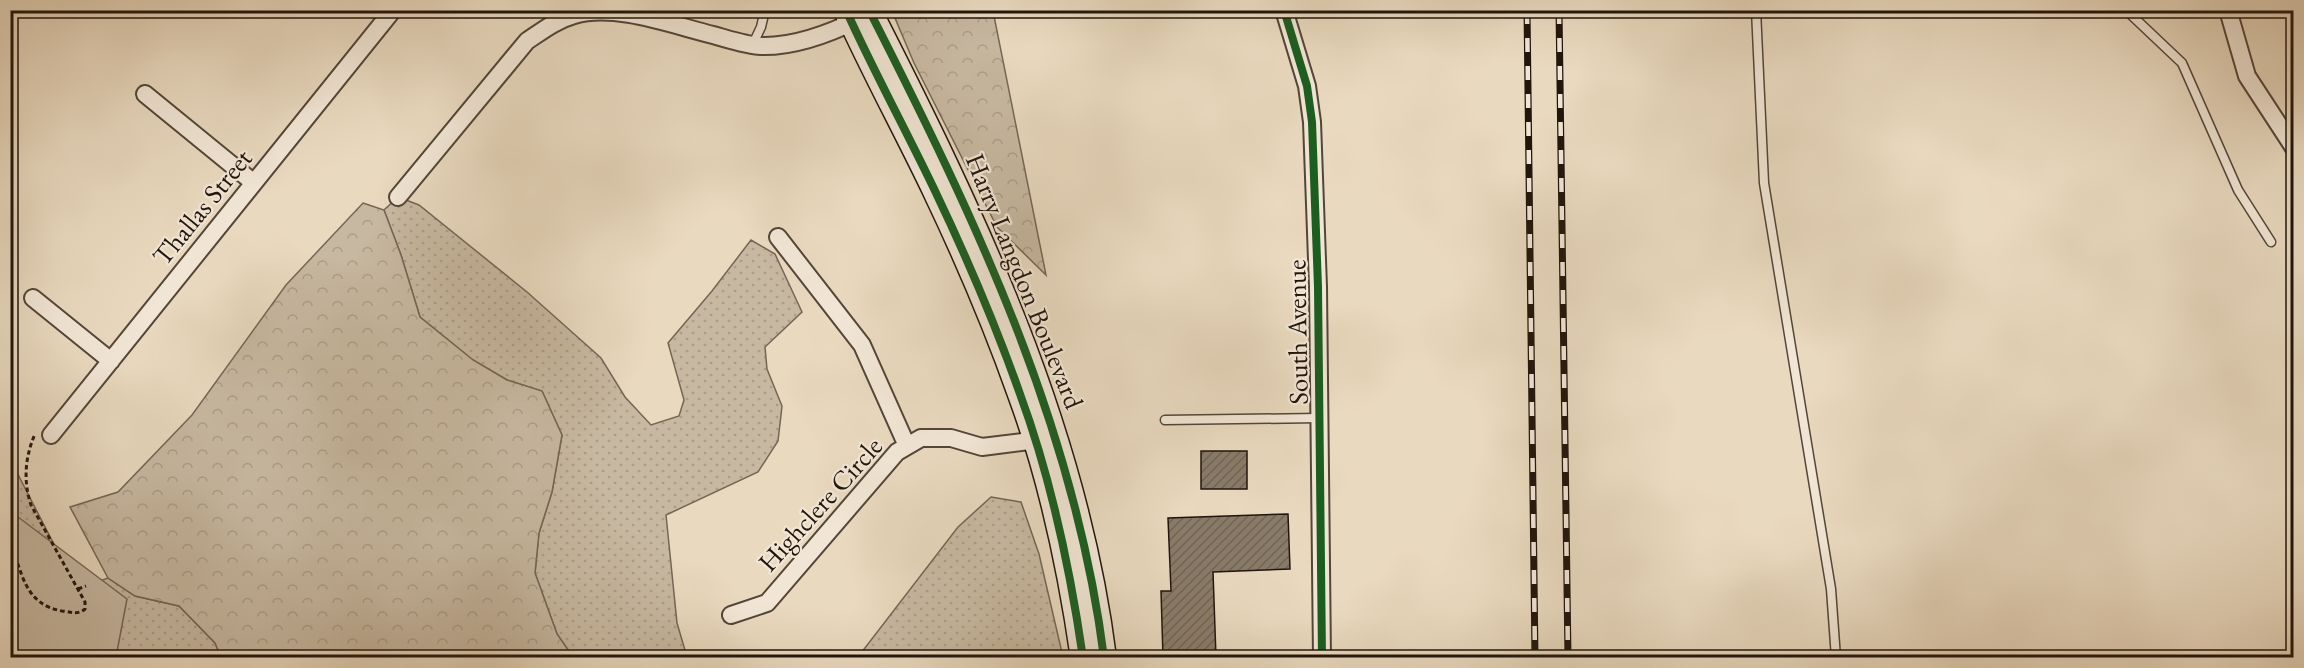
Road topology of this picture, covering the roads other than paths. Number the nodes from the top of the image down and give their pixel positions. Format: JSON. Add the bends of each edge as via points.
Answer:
{"nodes":[{"id":1,"x":393,"y":10,"type":"edge"},
{"id":2,"x":765,"y":10,"type":"edge"},
{"id":3,"x":1284,"y":10,"type":"edge"},
{"id":4,"x":1756,"y":10,"type":"edge"},
{"id":5,"x":2126,"y":10,"type":"edge"},
{"id":6,"x":2228,"y":10,"type":"edge"},
{"id":7,"x":859,"y":14,"type":"edge"},
{"id":8,"x":753,"y":44,"type":"junction"},
{"id":9,"x":145,"y":93,"type":"dead end"},
{"id":10,"x":2294,"y":148,"type":"edge"},
{"id":11,"x":254,"y":183,"type":"junction"},
{"id":12,"x":398,"y":197,"type":"dead end"},
{"id":13,"x":778,"y":237,"type":"dead end"},
{"id":14,"x":2271,"y":242,"type":"dead end"},
{"id":15,"x":33,"y":298,"type":"dead end"},
{"id":16,"x":111,"y":360,"type":"junction"},
{"id":17,"x":1319,"y":418,"type":"junction"},
{"id":18,"x":1166,"y":420,"type":"dead end"},
{"id":19,"x":43,"y":433,"type":"road end"},
{"id":20,"x":1046,"y":439,"type":"junction"},
{"id":21,"x":907,"y":446,"type":"junction"},
{"id":22,"x":731,"y":615,"type":"dead end"},
{"id":23,"x":1083,"y":657,"type":"edge"},
{"id":24,"x":1104,"y":657,"type":"edge"},
{"id":25,"x":1322,"y":657,"type":"edge"},
{"id":26,"x":1836,"y":657,"type":"edge"}],
"edges":[{"from":1,"to":11,"type":"street","name":"Thallas Street"},
{"from":2,"to":8,"type":"lane"},
{"from":3,"to":17,"type":"street","name":"South Avenue","via":[[1307,86],[1312,122]]},
{"from":4,"to":26,"type":"lane","via":[[1764,183],[1831,589]]},
{"from":5,"to":14,"type":"lane","via":[[2182,63],[2238,190]]},
{"from":6,"to":10,"type":"street","via":[[2247,76]]},
{"from":7,"to":8,"type":"street","via":[[802,41]]},
{"from":7,"to":20,"type":"main road","name":"Harry Langdon Boulevard","via":[[1021,394]]},
{"from":8,"to":12,"type":"street","via":[[604,11],[554,23],[527,42]]},
{"from":9,"to":11,"type":"street"},
{"from":11,"to":16,"type":"street","name":"Thallas Street"},
{"from":13,"to":21,"type":"street","via":[[862,345]]},
{"from":15,"to":16,"type":"street"},
{"from":16,"to":19,"type":"street","name":"Thallas Street"},
{"from":17,"to":18,"type":"lane"},
{"from":17,"to":25,"type":"street","name":"South Avenue"},
{"from":20,"to":21,"type":"street","name":"Highclere Circle","via":[[982,447],[951,438],[921,438]]},
{"from":20,"to":23,"type":"main road","name":"Harry Langdon Boulevard"},
{"from":20,"to":24,"type":"main road","name":"Harry Langdon Boulevard","via":[[1083,539]]},
{"from":21,"to":22,"type":"street","name":"Highclere Circle","via":[[897,452],[767,603]]}]}
